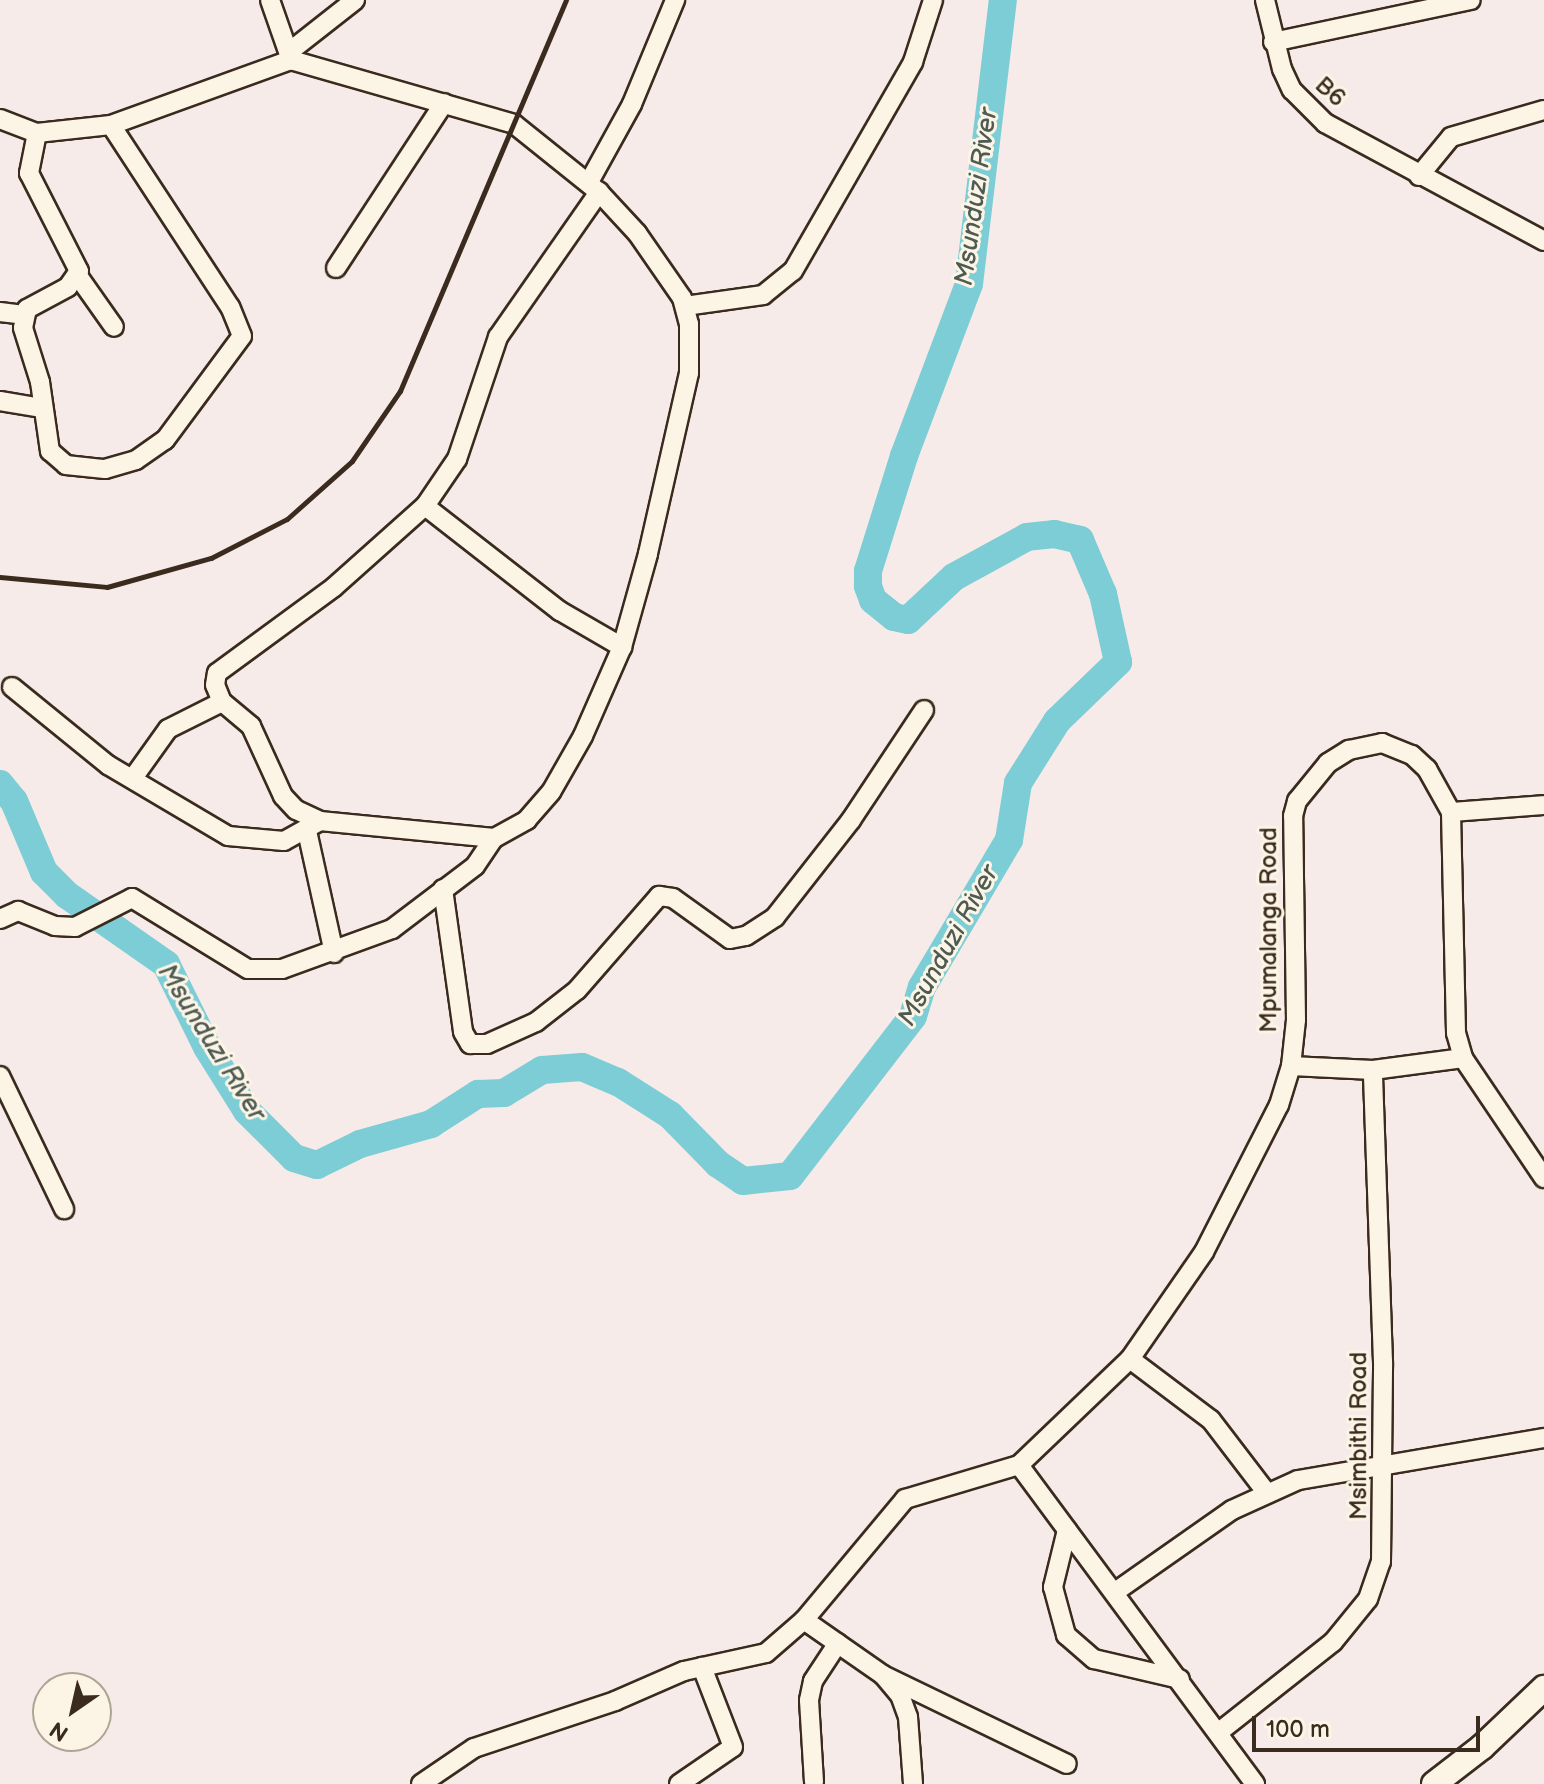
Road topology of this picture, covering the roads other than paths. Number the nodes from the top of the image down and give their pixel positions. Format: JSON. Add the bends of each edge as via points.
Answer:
{"nodes":[{"id":1,"x":270,"y":0,"type":"edge"},
{"id":2,"x":355,"y":0,"type":"edge"},
{"id":3,"x":675,"y":0,"type":"edge"},
{"id":4,"x":933,"y":0,"type":"edge"},
{"id":5,"x":1265,"y":0,"type":"edge"},
{"id":6,"x":1471,"y":0,"type":"edge"},
{"id":7,"x":1273,"y":42,"type":"junction"},
{"id":8,"x":290,"y":56,"type":"junction"},
{"id":9,"x":444,"y":103,"type":"junction"},
{"id":10,"x":1544,"y":110,"type":"edge"},
{"id":11,"x":0,"y":119,"type":"edge"},
{"id":12,"x":111,"y":125,"type":"junction"},
{"id":13,"x":37,"y":133,"type":"junction"},
{"id":14,"x":1419,"y":176,"type":"junction"},
{"id":15,"x":594,"y":187,"type":"junction"},
{"id":16,"x":1544,"y":241,"type":"edge"},
{"id":17,"x":336,"y":268,"type":"dead end"},
{"id":18,"x":78,"y":276,"type":"junction"},
{"id":19,"x":685,"y":306,"type":"junction"},
{"id":20,"x":0,"y":312,"type":"edge"},
{"id":21,"x":24,"y":315,"type":"junction"},
{"id":22,"x":114,"y":327,"type":"dead end"},
{"id":23,"x":0,"y":401,"type":"edge"},
{"id":24,"x":42,"y":408,"type":"junction"},
{"id":25,"x":425,"y":506,"type":"junction"},
{"id":26,"x":622,"y":647,"type":"junction"},
{"id":27,"x":12,"y":687,"type":"dead end"},
{"id":28,"x":222,"y":702,"type":"junction"},
{"id":29,"x":924,"y":710,"type":"dead end"},
{"id":30,"x":133,"y":778,"type":"junction"},
{"id":31,"x":1544,"y":805,"type":"edge"},
{"id":32,"x":1451,"y":812,"type":"junction"},
{"id":33,"x":314,"y":826,"type":"junction"},
{"id":34,"x":494,"y":838,"type":"junction"},
{"id":35,"x":443,"y":889,"type":"junction"},
{"id":36,"x":0,"y":919,"type":"edge"},
{"id":37,"x":334,"y":953,"type":"junction"},
{"id":38,"x":1463,"y":1058,"type":"junction"},
{"id":39,"x":1291,"y":1066,"type":"junction"},
{"id":40,"x":1373,"y":1070,"type":"junction"},
{"id":41,"x":0,"y":1076,"type":"edge"},
{"id":42,"x":1544,"y":1178,"type":"edge"},
{"id":43,"x":64,"y":1209,"type":"dead end"},
{"id":44,"x":1130,"y":1359,"type":"junction"},
{"id":45,"x":1544,"y":1438,"type":"edge"},
{"id":46,"x":1380,"y":1463,"type":"junction"},
{"id":47,"x":1019,"y":1465,"type":"junction"},
{"id":48,"x":1266,"y":1492,"type":"junction"},
{"id":49,"x":1067,"y":1530,"type":"junction"},
{"id":50,"x":1115,"y":1592,"type":"junction"},
{"id":51,"x":804,"y":1620,"type":"junction"},
{"id":52,"x":838,"y":1643,"type":"junction"},
{"id":53,"x":702,"y":1667,"type":"junction"},
{"id":54,"x":883,"y":1675,"type":"junction"},
{"id":55,"x":1180,"y":1679,"type":"junction"},
{"id":56,"x":1544,"y":1688,"type":"edge"},
{"id":57,"x":1219,"y":1732,"type":"junction"},
{"id":58,"x":1067,"y":1764,"type":"dead end"},
{"id":59,"x":814,"y":1782,"type":"dead end"},
{"id":60,"x":421,"y":1784,"type":"edge"},
{"id":61,"x":679,"y":1784,"type":"edge"},
{"id":62,"x":913,"y":1784,"type":"edge"},
{"id":63,"x":1255,"y":1784,"type":"edge"},
{"id":64,"x":1434,"y":1784,"type":"edge"}],
"edges":[{"from":1,"to":8,"type":"street"},
{"from":2,"to":8,"type":"street"},
{"from":3,"to":15,"type":"street"},
{"from":4,"to":19,"type":"street","via":[[913,62],[788,277],[763,295]]},
{"from":5,"to":7,"type":"street","name":"B6"},
{"from":6,"to":7,"type":"street"},
{"from":7,"to":14,"type":"street","name":"B6","via":[[1292,90],[1307,108]]},
{"from":8,"to":9,"type":"street"},
{"from":8,"to":12,"type":"street"},
{"from":9,"to":15,"type":"street","via":[[514,124]]},
{"from":9,"to":17,"type":"street"},
{"from":10,"to":14,"type":"street","via":[[1451,137]]},
{"from":11,"to":13,"type":"street"},
{"from":12,"to":13,"type":"street"},
{"from":12,"to":24,"type":"street","via":[[230,307],[242,336],[165,440],[117,467],[84,470],[54,457]]},
{"from":13,"to":18,"type":"street","via":[[29,173],[69,246]]},
{"from":14,"to":16,"type":"street","name":"B6"},
{"from":15,"to":19,"type":"street","via":[[670,276]]},
{"from":15,"to":25,"type":"street","via":[[498,337],[457,459]]},
{"from":18,"to":21,"type":"street","via":[[68,287],[33,303]]},
{"from":18,"to":22,"type":"street"},
{"from":19,"to":26,"type":"street","via":[[689,373]]},
{"from":20,"to":21,"type":"street"},
{"from":21,"to":24,"type":"street"},
{"from":23,"to":24,"type":"street"},
{"from":25,"to":26,"type":"street","via":[[560,611]]},
{"from":25,"to":28,"type":"street","via":[[334,587],[227,661],[215,679]]},
{"from":26,"to":34,"type":"street","via":[[556,784],[527,820]]},
{"from":27,"to":30,"type":"street","via":[[83,747]]},
{"from":28,"to":30,"type":"street","via":[[168,729]]},
{"from":28,"to":33,"type":"street","via":[[251,726],[283,796]]},
{"from":29,"to":35,"type":"street","via":[[866,799],[775,917],[746,936],[730,939],[673,898],[659,896],[593,976],[536,1022],[498,1041],[476,1046],[463,1034]]},
{"from":30,"to":33,"type":"street","via":[[228,836],[284,841]]},
{"from":31,"to":32,"type":"street"},
{"from":32,"to":38,"type":"street","via":[[1455,1012]]},
{"from":32,"to":39,"type":"street","name":"Mpumalanga Road","via":[[1427,769],[1412,755],[1382,743],[1349,750],[1328,763],[1297,801],[1291,853],[1297,948]]},
{"from":33,"to":34,"type":"street"},
{"from":33,"to":37,"type":"street"},
{"from":34,"to":35,"type":"street","via":[[475,866]]},
{"from":35,"to":37,"type":"street","via":[[392,929]]},
{"from":36,"to":37,"type":"street","via":[[18,911],[55,926],[75,927],[132,898],[248,969],[282,969]]},
{"from":38,"to":40,"type":"street"},
{"from":38,"to":42,"type":"street"},
{"from":39,"to":40,"type":"street"},
{"from":39,"to":44,"type":"street","name":"Mpumalanga Road","via":[[1275,1113],[1223,1219]]},
{"from":40,"to":46,"type":"street","name":"Msimbithi Road","via":[[1383,1346]]},
{"from":41,"to":43,"type":"street"},
{"from":44,"to":47,"type":"street","name":"Mpumalanga Road"},
{"from":44,"to":48,"type":"street","via":[[1211,1420]]},
{"from":45,"to":46,"type":"street"},
{"from":46,"to":48,"type":"street"},
{"from":46,"to":57,"type":"street","name":"Msimbithi Road","via":[[1383,1542],[1368,1599],[1311,1662]]},
{"from":47,"to":49,"type":"street"},
{"from":47,"to":51,"type":"street","via":[[905,1499]]},
{"from":48,"to":50,"type":"street"},
{"from":49,"to":50,"type":"street"},
{"from":49,"to":55,"type":"street","via":[[1053,1587],[1066,1635],[1094,1659]]},
{"from":50,"to":55,"type":"street"},
{"from":51,"to":52,"type":"street"},
{"from":51,"to":53,"type":"street","via":[[766,1653]]},
{"from":52,"to":54,"type":"street"},
{"from":52,"to":59,"type":"street","via":[[813,1681],[809,1700]]},
{"from":53,"to":60,"type":"street","via":[[474,1748]]},
{"from":53,"to":61,"type":"street","via":[[733,1747]]},
{"from":54,"to":58,"type":"street"},
{"from":54,"to":62,"type":"street","via":[[905,1707]]},
{"from":55,"to":57,"type":"street"},
{"from":56,"to":64,"type":"street","via":[[1501,1731]]},
{"from":57,"to":63,"type":"street"}]}
